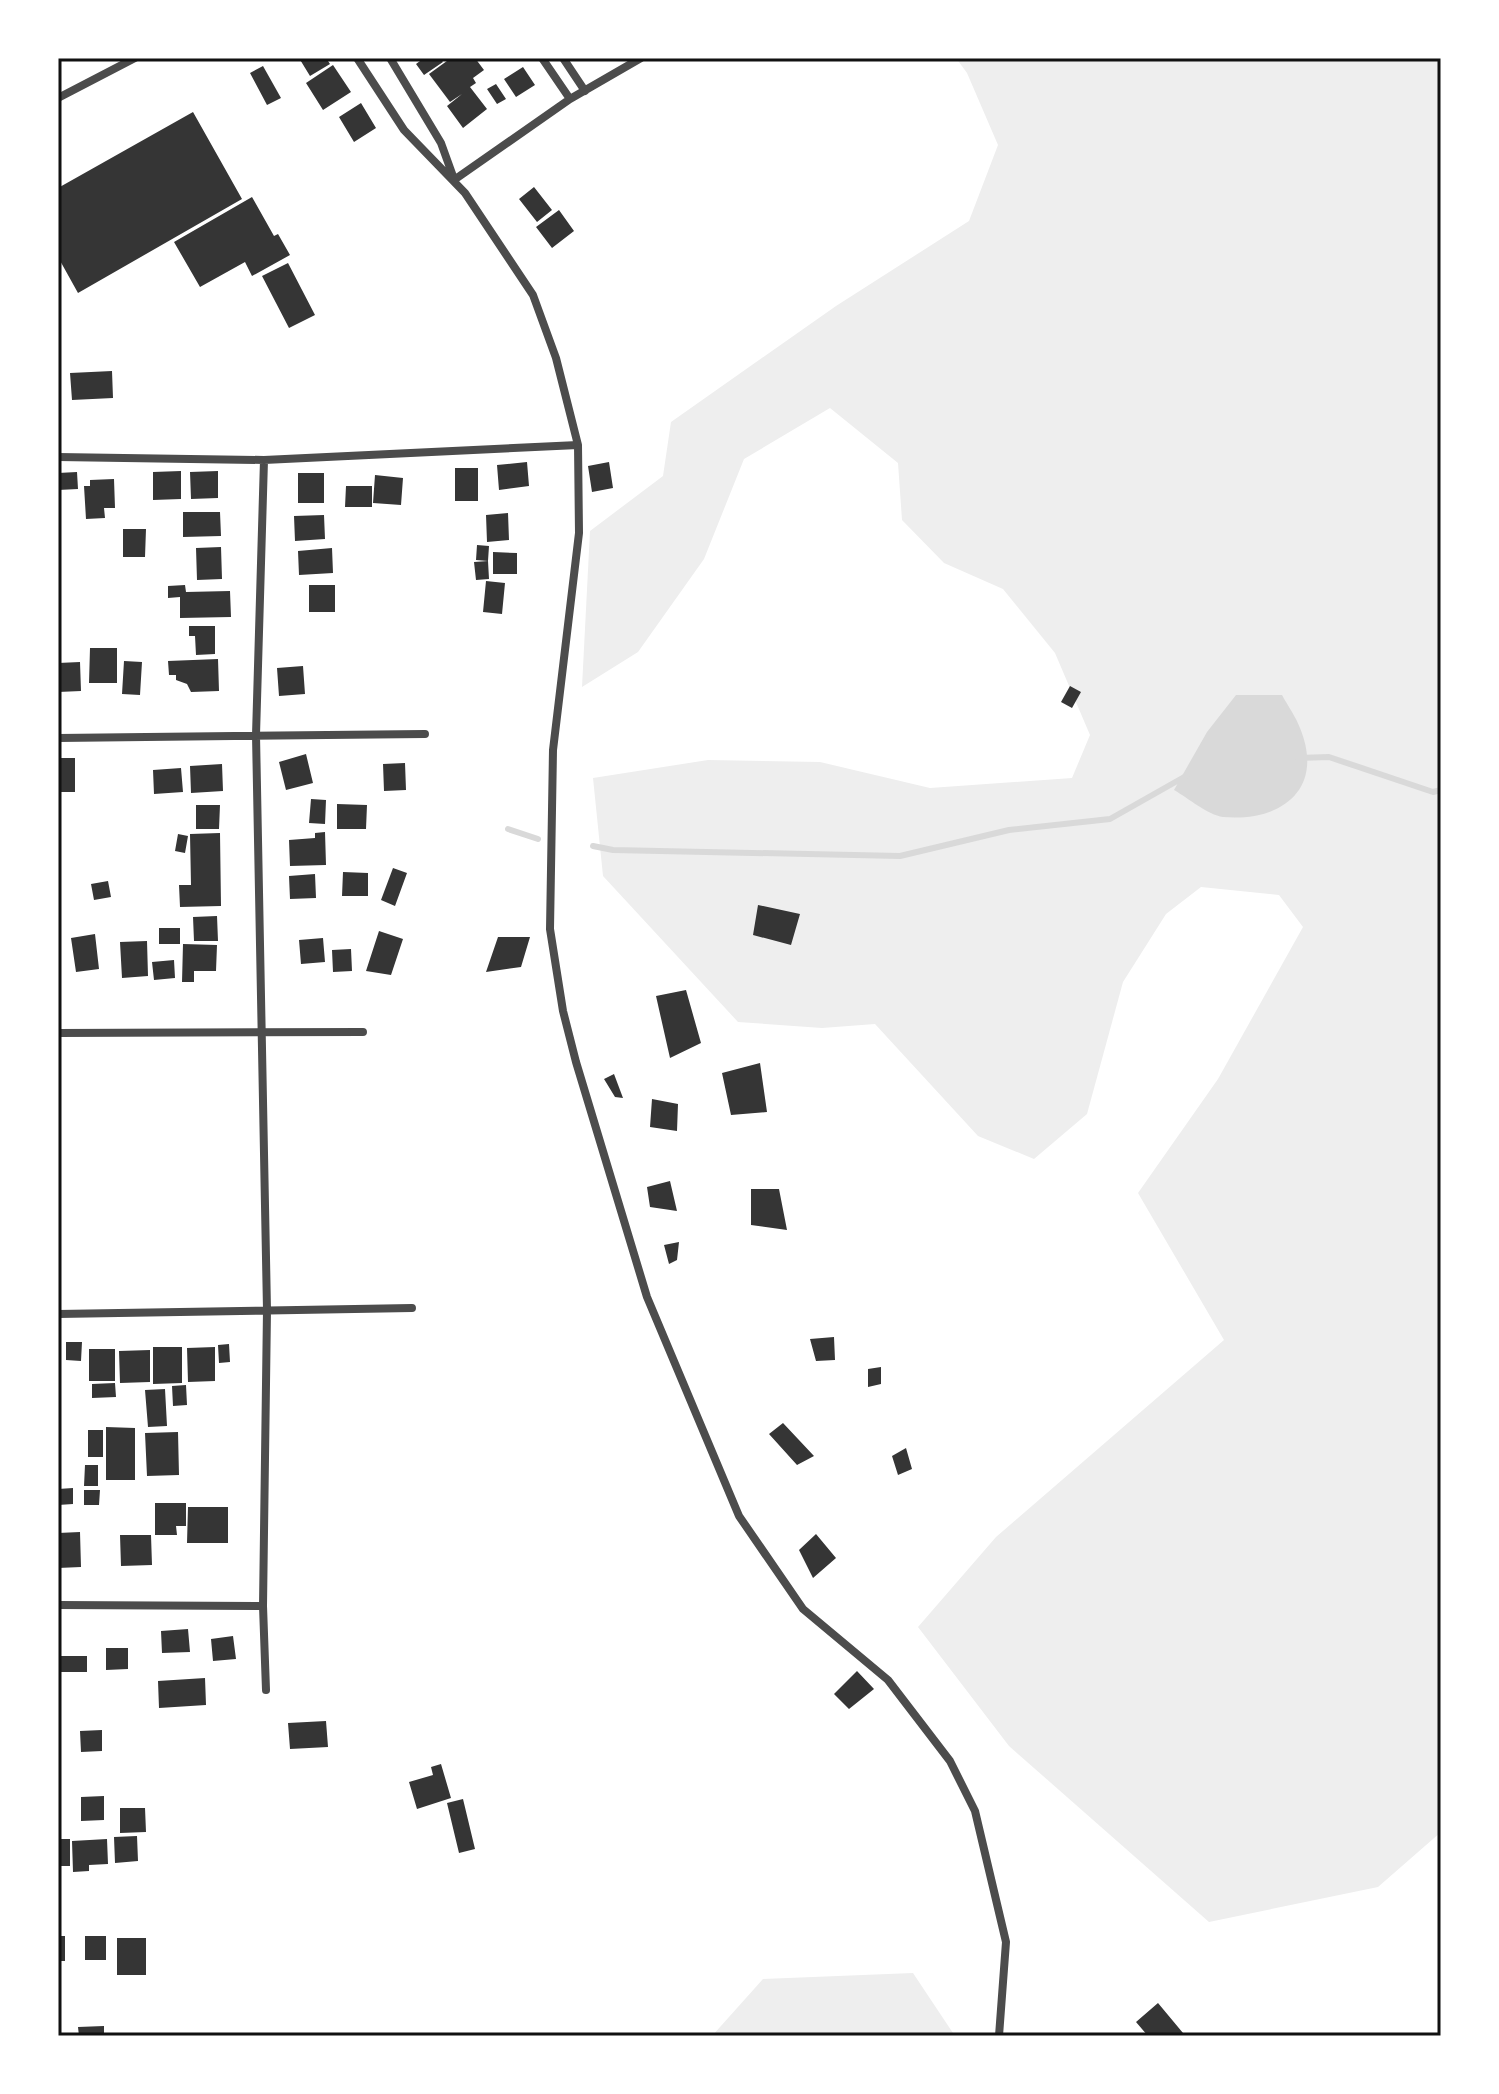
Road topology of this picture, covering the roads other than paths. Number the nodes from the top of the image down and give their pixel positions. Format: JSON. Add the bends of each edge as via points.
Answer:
{"nodes":[{"id":1,"x":135,"y":58,"type":"edge"},
{"id":2,"x":357,"y":58,"type":"edge"},
{"id":3,"x":390,"y":58,"type":"edge"},
{"id":4,"x":542,"y":58,"type":"edge"},
{"id":5,"x":563,"y":58,"type":"edge"},
{"id":6,"x":641,"y":58,"type":"edge"},
{"id":7,"x":585,"y":91,"type":"junction"},
{"id":8,"x":58,"y":98,"type":"edge"},
{"id":9,"x":570,"y":99,"type":"junction"},
{"id":10,"x":454,"y":180,"type":"junction"},
{"id":11,"x":578,"y":445,"type":"junction"},
{"id":12,"x":58,"y":457,"type":"edge"},
{"id":13,"x":264,"y":460,"type":"junction"},
{"id":14,"x":425,"y":734,"type":"dead end"},
{"id":15,"x":256,"y":735,"type":"junction"},
{"id":16,"x":58,"y":738,"type":"edge"},
{"id":17,"x":363,"y":1032,"type":"dead end"},
{"id":18,"x":58,"y":1033,"type":"edge"},
{"id":19,"x":263,"y":1035,"type":"junction"},
{"id":20,"x":412,"y":1308,"type":"dead end"},
{"id":21,"x":267,"y":1310,"type":"junction"},
{"id":22,"x":58,"y":1314,"type":"edge"},
{"id":23,"x":58,"y":1605,"type":"edge"},
{"id":24,"x":263,"y":1606,"type":"junction"},
{"id":25,"x":266,"y":1690,"type":"dead end"},
{"id":26,"x":999,"y":2036,"type":"edge"}],
"edges":[{"from":1,"to":8,"type":"street"},
{"from":2,"to":10,"type":"street","via":[[404,130]]},
{"from":3,"to":10,"type":"street","via":[[441,143]]},
{"from":4,"to":9,"type":"street"},
{"from":5,"to":7,"type":"street"},
{"from":6,"to":7,"type":"street"},
{"from":7,"to":9,"type":"street"},
{"from":9,"to":10,"type":"street"},
{"from":10,"to":11,"type":"street","via":[[533,295]]},
{"from":11,"to":13,"type":"street"},
{"from":11,"to":26,"type":"street","via":[[579,533],[553,750],[550,929],[576,1062],[647,1297],[739,1516],[803,1609],[888,1680],[950,1761],[975,1811],[1006,1942]]},
{"from":12,"to":13,"type":"street"},
{"from":13,"to":15,"type":"street"},
{"from":14,"to":15,"type":"street"},
{"from":15,"to":16,"type":"street"},
{"from":15,"to":19,"type":"street"},
{"from":17,"to":19,"type":"street"},
{"from":18,"to":19,"type":"street"},
{"from":19,"to":21,"type":"street"},
{"from":20,"to":21,"type":"street"},
{"from":21,"to":22,"type":"street"},
{"from":21,"to":24,"type":"street"},
{"from":23,"to":24,"type":"street"},
{"from":24,"to":25,"type":"street"}]}
